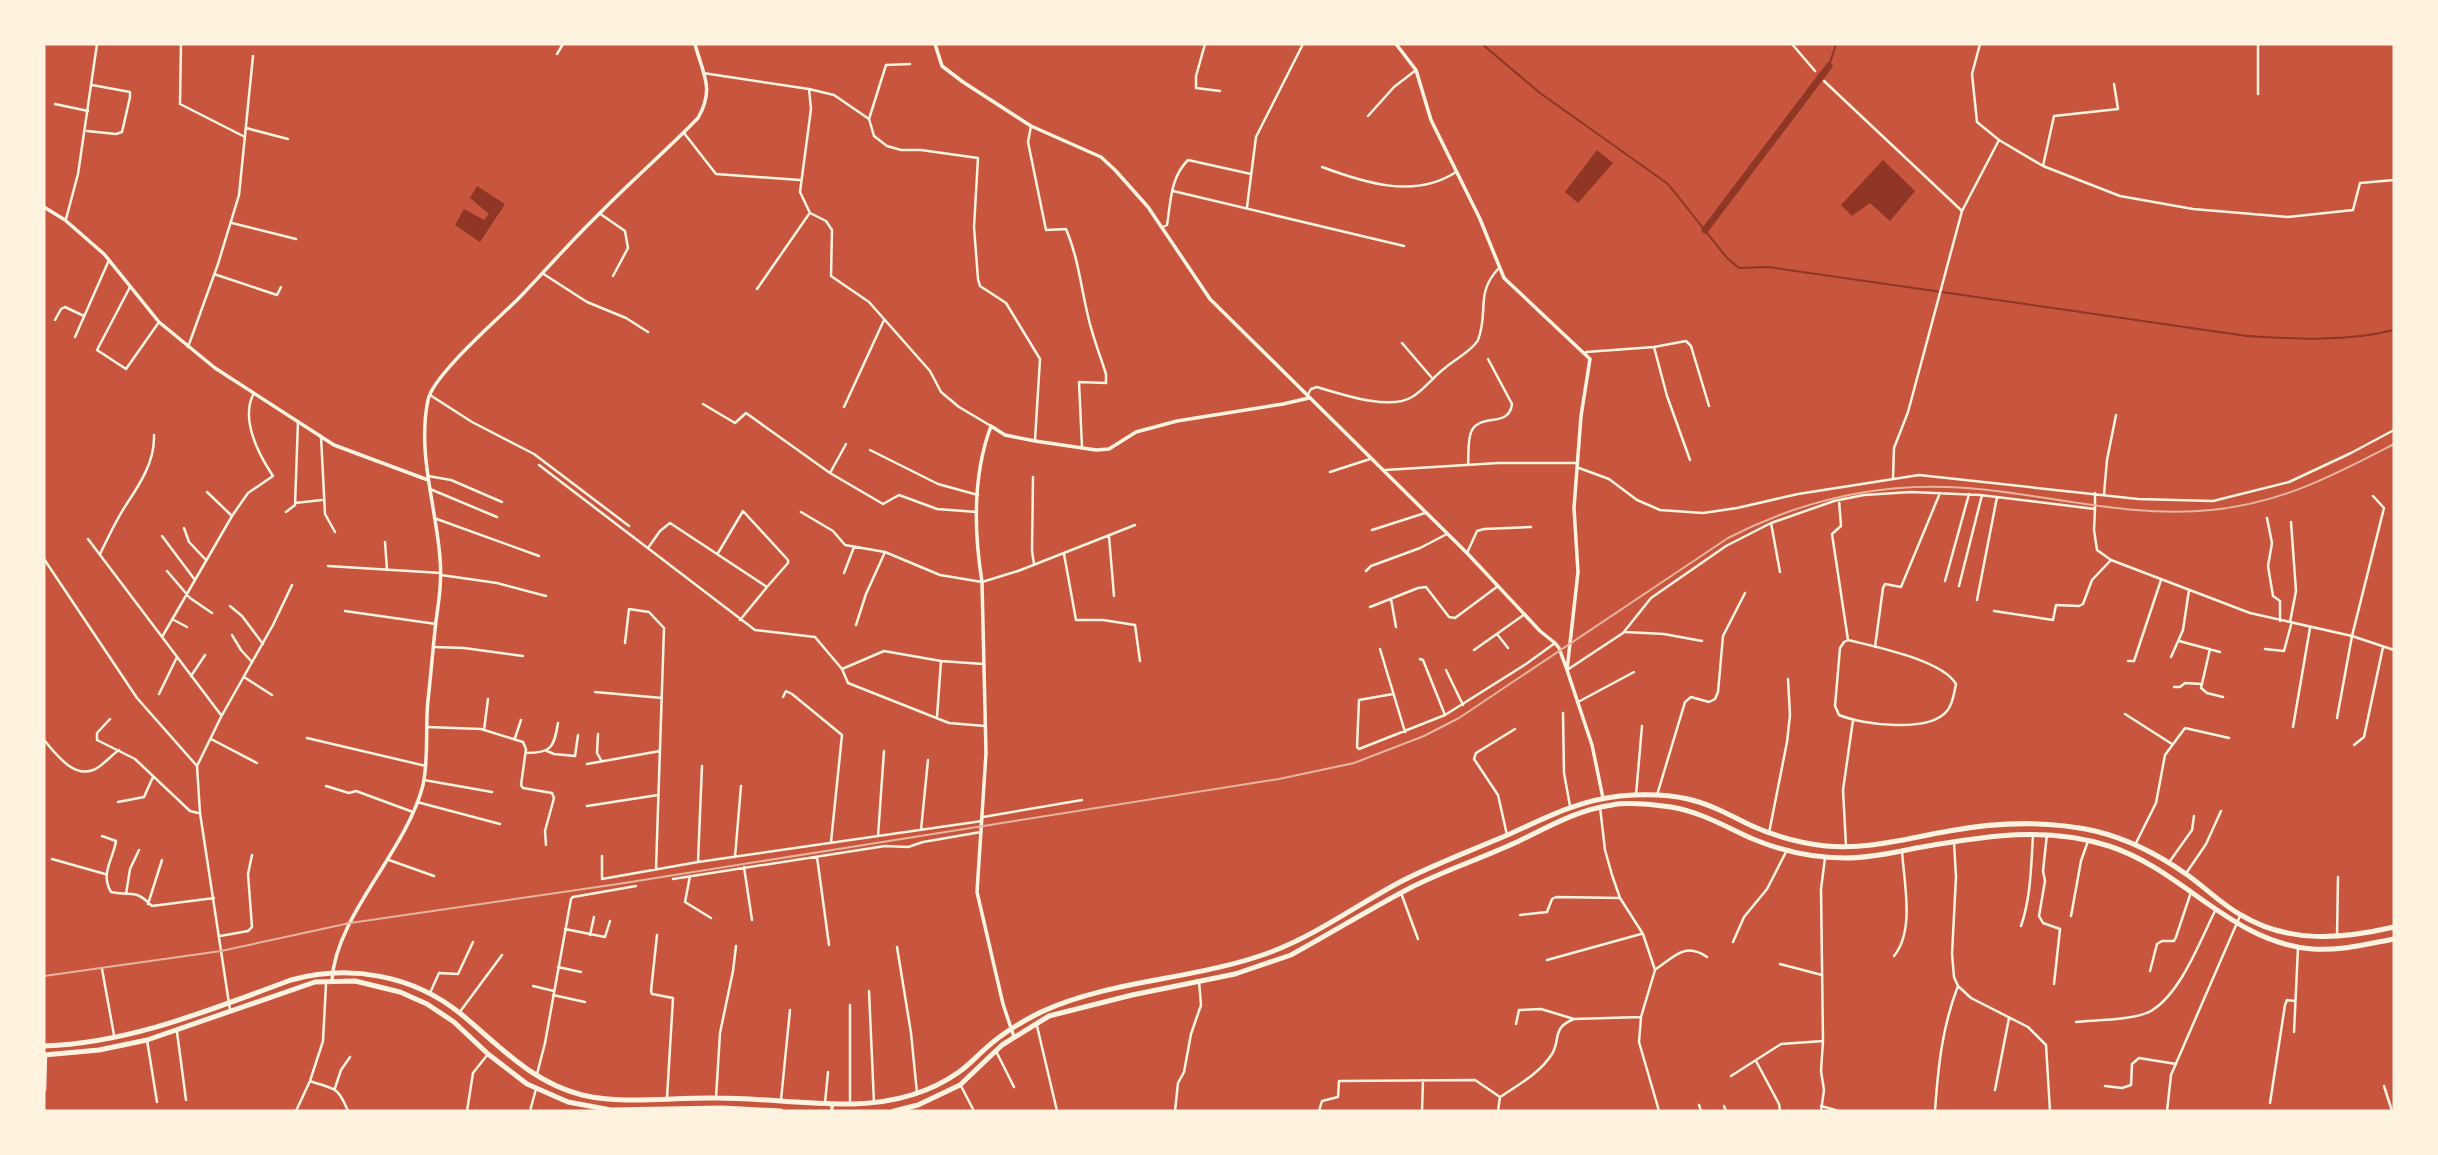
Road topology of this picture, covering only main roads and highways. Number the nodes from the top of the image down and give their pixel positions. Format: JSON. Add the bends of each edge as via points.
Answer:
{"nodes":[{"id":1,"x":2197,"y":883,"type":"junction"},
{"id":2,"x":2191,"y":892,"type":"junction"},
{"id":3,"x":2394,"y":928,"type":"edge"},
{"id":4,"x":2394,"y":939,"type":"edge"},
{"id":5,"x":44,"y":1046,"type":"edge"},
{"id":6,"x":45,"y":1055,"type":"edge"},
{"id":7,"x":582,"y":1109,"type":"edge"},
{"id":8,"x":640,"y":1111,"type":"edge"},
{"id":9,"x":761,"y":1111,"type":"edge"},
{"id":10,"x":781,"y":1111,"type":"edge"},
{"id":11,"x":894,"y":1111,"type":"edge"}],
"edges":[{"from":1,"to":2,"type":"highway"},
{"from":1,"to":3,"type":"highway","via":[[2240,915],[2283,932],[2337,937]]},
{"from":1,"to":5,"type":"highway","via":[[2135,844],[2062,825],[1987,825],[1846,847],[1769,833],[1688,799],[1636,795],[1570,806],[1401,882],[1276,950],[1091,994],[1046,1010],[1012,1029],[946,1080],[896,1100],[850,1104],[596,1098],[536,1077],[430,993],[384,976],[330,973],[291,980],[159,1028]]},
{"from":2,"to":4,"type":"highway","via":[[2236,924],[2298,947],[2337,949]]},
{"from":2,"to":11,"type":"highway","via":[[2161,870],[2088,840],[2033,833],[1996,835],[1863,857],[1825,858],[1751,838],[1681,809],[1620,803],[1557,821],[1401,893],[1291,955],[1254,969],[1049,1016],[996,1050],[960,1085]]},
{"from":6,"to":7,"type":"highway","via":[[99,1050],[177,1032],[315,982],[365,982],[437,1010],[536,1089]]},
{"from":7,"to":8,"type":"highway"},
{"from":8,"to":9,"type":"highway"},
{"from":9,"to":10,"type":"highway"}]}
